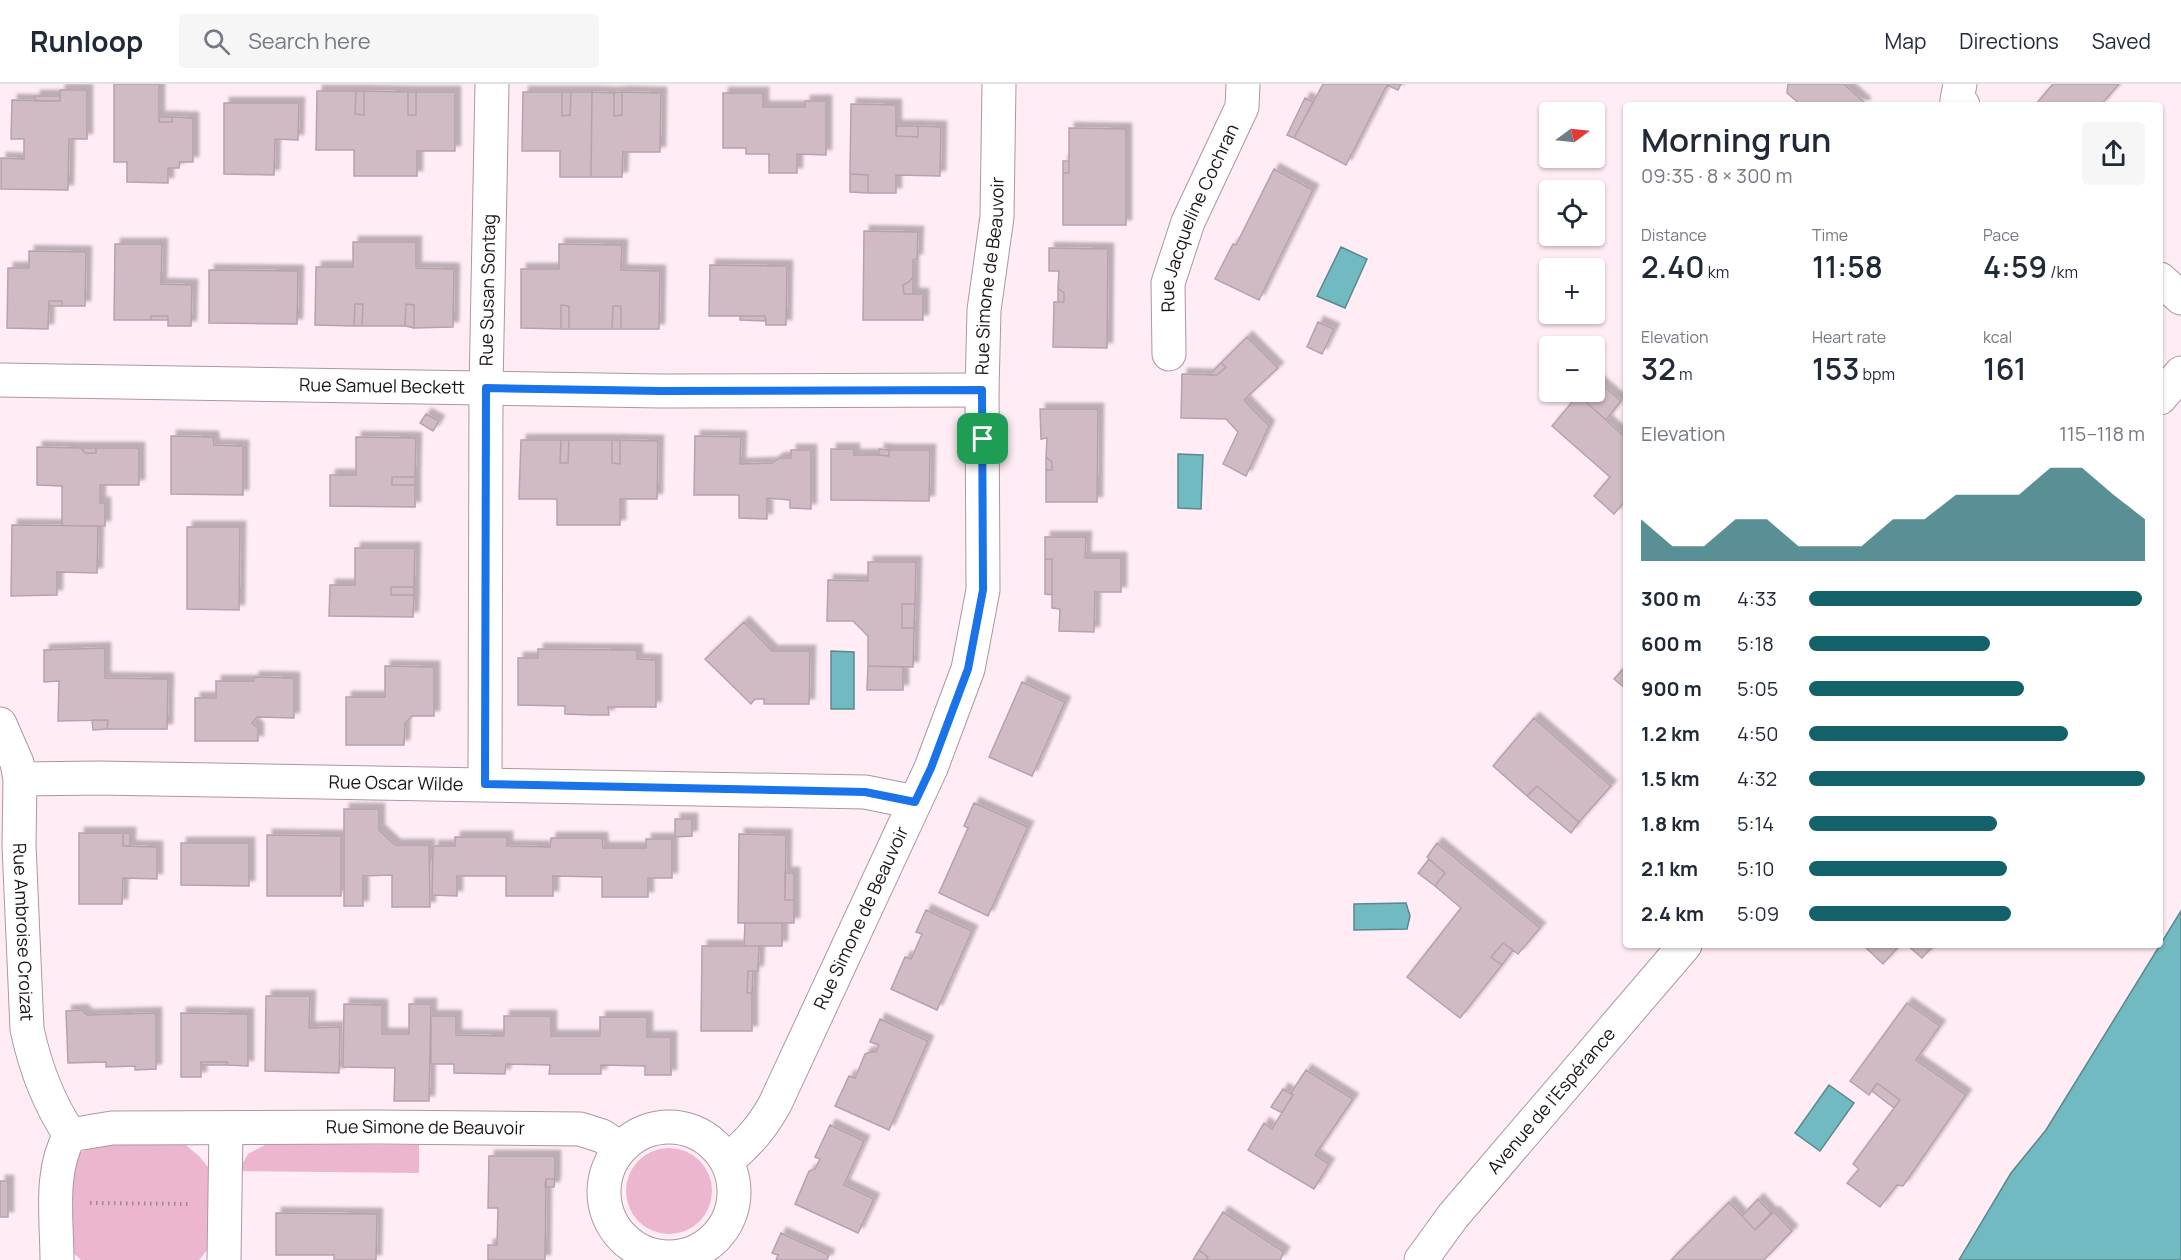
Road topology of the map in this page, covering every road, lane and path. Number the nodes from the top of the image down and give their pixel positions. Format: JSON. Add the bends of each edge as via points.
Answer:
{"nodes":[{"id":1,"x":492,"y":84,"type":"edge"},
{"id":2,"x":999,"y":84,"type":"edge"},
{"id":3,"x":1243,"y":84,"type":"edge"},
{"id":4,"x":2163,"y":282,"type":"edge"},
{"id":5,"x":2181,"y":298,"type":"edge"},
{"id":6,"x":1169,"y":354,"type":"dead end"},
{"id":7,"x":2181,"y":373,"type":"edge"},
{"id":8,"x":0,"y":380,"type":"edge"},
{"id":9,"x":486,"y":388,"type":"junction"},
{"id":10,"x":982,"y":390,"type":"junction"},
{"id":11,"x":2163,"y":394,"type":"edge"},
{"id":12,"x":0,"y":724,"type":"edge"},
{"id":13,"x":20,"y":779,"type":"junction"},
{"id":14,"x":485,"y":784,"type":"junction"},
{"id":15,"x":915,"y":802,"type":"junction"},
{"id":16,"x":1682,"y":948,"type":"edge"},
{"id":17,"x":226,"y":1128,"type":"junction"},
{"id":18,"x":70,"y":1135,"type":"junction"},
{"id":19,"x":620,"y":1148,"type":"junction"},
{"id":20,"x":727,"y":1161,"type":"junction"},
{"id":21,"x":57,"y":1203,"type":"junction"},
{"id":22,"x":225,"y":1205,"type":"junction"},
{"id":23,"x":685,"y":1257,"type":"edge"},
{"id":24,"x":57,"y":1260,"type":"edge"},
{"id":25,"x":224,"y":1260,"type":"edge"},
{"id":26,"x":1421,"y":1260,"type":"edge"}],
"edges":[{"from":1,"to":9,"type":"street","name":"Rue Susan Sontag"},
{"from":2,"to":10,"type":"street","name":"Rue Simone de Beauvoir","via":[[997,217],[984,310]]},
{"from":3,"to":6,"type":"street","name":"Rue Jacqueline Cochran","via":[[1242,107],[1188,222],[1168,283]]},
{"from":4,"to":5,"type":"street"},
{"from":7,"to":11,"type":"street"},
{"from":8,"to":9,"type":"street","name":"Rue Samuel Beckett"},
{"from":9,"to":10,"type":"street","name":"Rue Samuel Beckett"},
{"from":9,"to":14,"type":"street","name":"Rue Susan Sontag"},
{"from":10,"to":15,"type":"street","name":"Rue Simone de Beauvoir","via":[[983,590],[968,669]]},
{"from":12,"to":13,"type":"street","name":"Rue Ambroise Croizat"},
{"from":13,"to":14,"type":"street","name":"Rue Oscar Wilde"},
{"from":13,"to":18,"type":"street","name":"Rue Ambroise Croizat","via":[[27,1029],[43,1085]]},
{"from":14,"to":15,"type":"street","name":"Rue Oscar Wilde","via":[[865,792]]},
{"from":15,"to":20,"type":"street","name":"Rue Simone de Beauvoir","via":[[775,1104],[763,1126]]},
{"from":16,"to":26,"type":"street","name":"Avenue de l'Espérance","via":[[1452,1216]]},
{"from":17,"to":18,"type":"street","via":[[112,1128]]},
{"from":17,"to":19,"type":"street","name":"Rue Simone de Beauvoir","via":[[580,1129],[602,1136]]},
{"from":17,"to":22,"type":"street"},
{"from":18,"to":21,"type":"street","via":[[61,1149]]},
{"from":19,"to":20,"type":"street","via":[[637,1134],[656,1127],[677,1127],[714,1144]]},
{"from":19,"to":23,"type":"street","via":[[609,1165],[603,1186],[605,1207],[614,1227],[628,1243],[646,1253]]},
{"from":20,"to":23,"type":"street","via":[[734,1189],[729,1217],[720,1233]]},
{"from":21,"to":22,"type":"path"},
{"from":21,"to":24,"type":"street"},
{"from":22,"to":25,"type":"street"}]}
